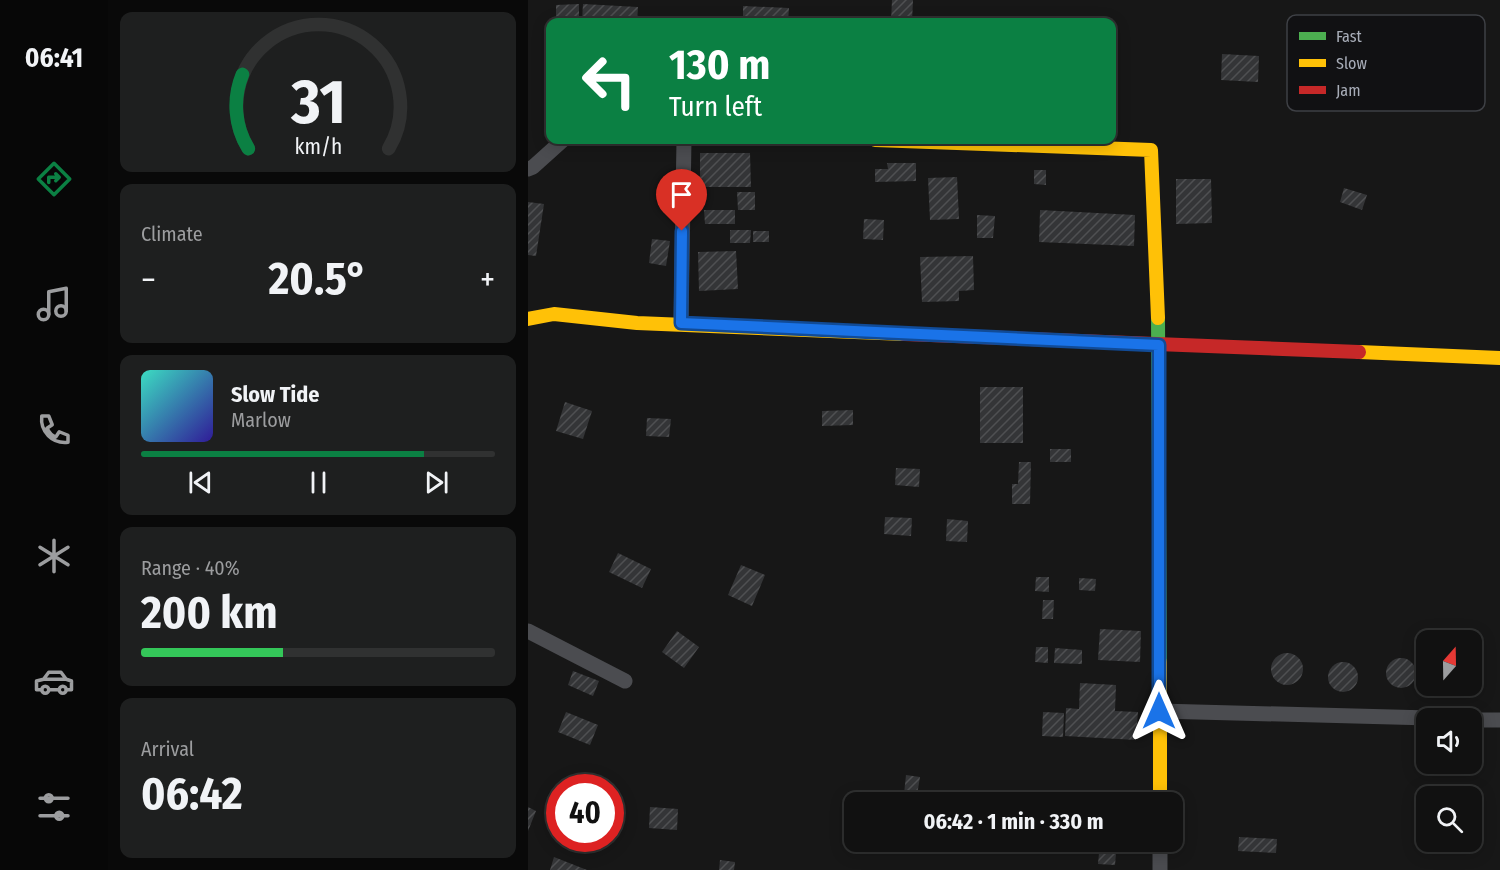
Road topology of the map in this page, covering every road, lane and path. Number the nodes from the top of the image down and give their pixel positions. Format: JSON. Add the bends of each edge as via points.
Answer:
{"nodes":[{"id":1,"x":559,"y":144,"type":"edge"},
{"id":2,"x":684,"y":144,"type":"edge"},
{"id":3,"x":985,"y":144,"type":"edge"},
{"id":4,"x":528,"y":169,"type":"edge"},
{"id":5,"x":528,"y":319,"type":"edge"},
{"id":6,"x":681,"y":323,"type":"junction"},
{"id":7,"x":1159,"y":345,"type":"junction"},
{"id":8,"x":1500,"y":358,"type":"edge"},
{"id":9,"x":528,"y":631,"type":"edge"},
{"id":10,"x":625,"y":681,"type":"dead end"},
{"id":11,"x":1159,"y":711,"type":"junction"},
{"id":12,"x":1416,"y":718,"type":"edge"},
{"id":13,"x":1482,"y":720,"type":"edge"},
{"id":14,"x":1500,"y":720,"type":"edge"},
{"id":15,"x":1160,"y":792,"type":"edge"},
{"id":16,"x":1160,"y":852,"type":"edge"},
{"id":17,"x":1160,"y":870,"type":"edge"}],
"edges":[{"from":1,"to":4,"type":"street"},
{"from":2,"to":6,"type":"street"},
{"from":3,"to":7,"type":"street","via":[[1151,150]]},
{"from":5,"to":6,"type":"street","via":[[554,314],[637,323]]},
{"from":6,"to":7,"type":"street"},
{"from":7,"to":8,"type":"street"},
{"from":7,"to":11,"type":"street"},
{"from":9,"to":10,"type":"street"},
{"from":11,"to":12,"type":"street"},
{"from":11,"to":15,"type":"street"},
{"from":13,"to":14,"type":"street"},
{"from":16,"to":17,"type":"street"}]}
